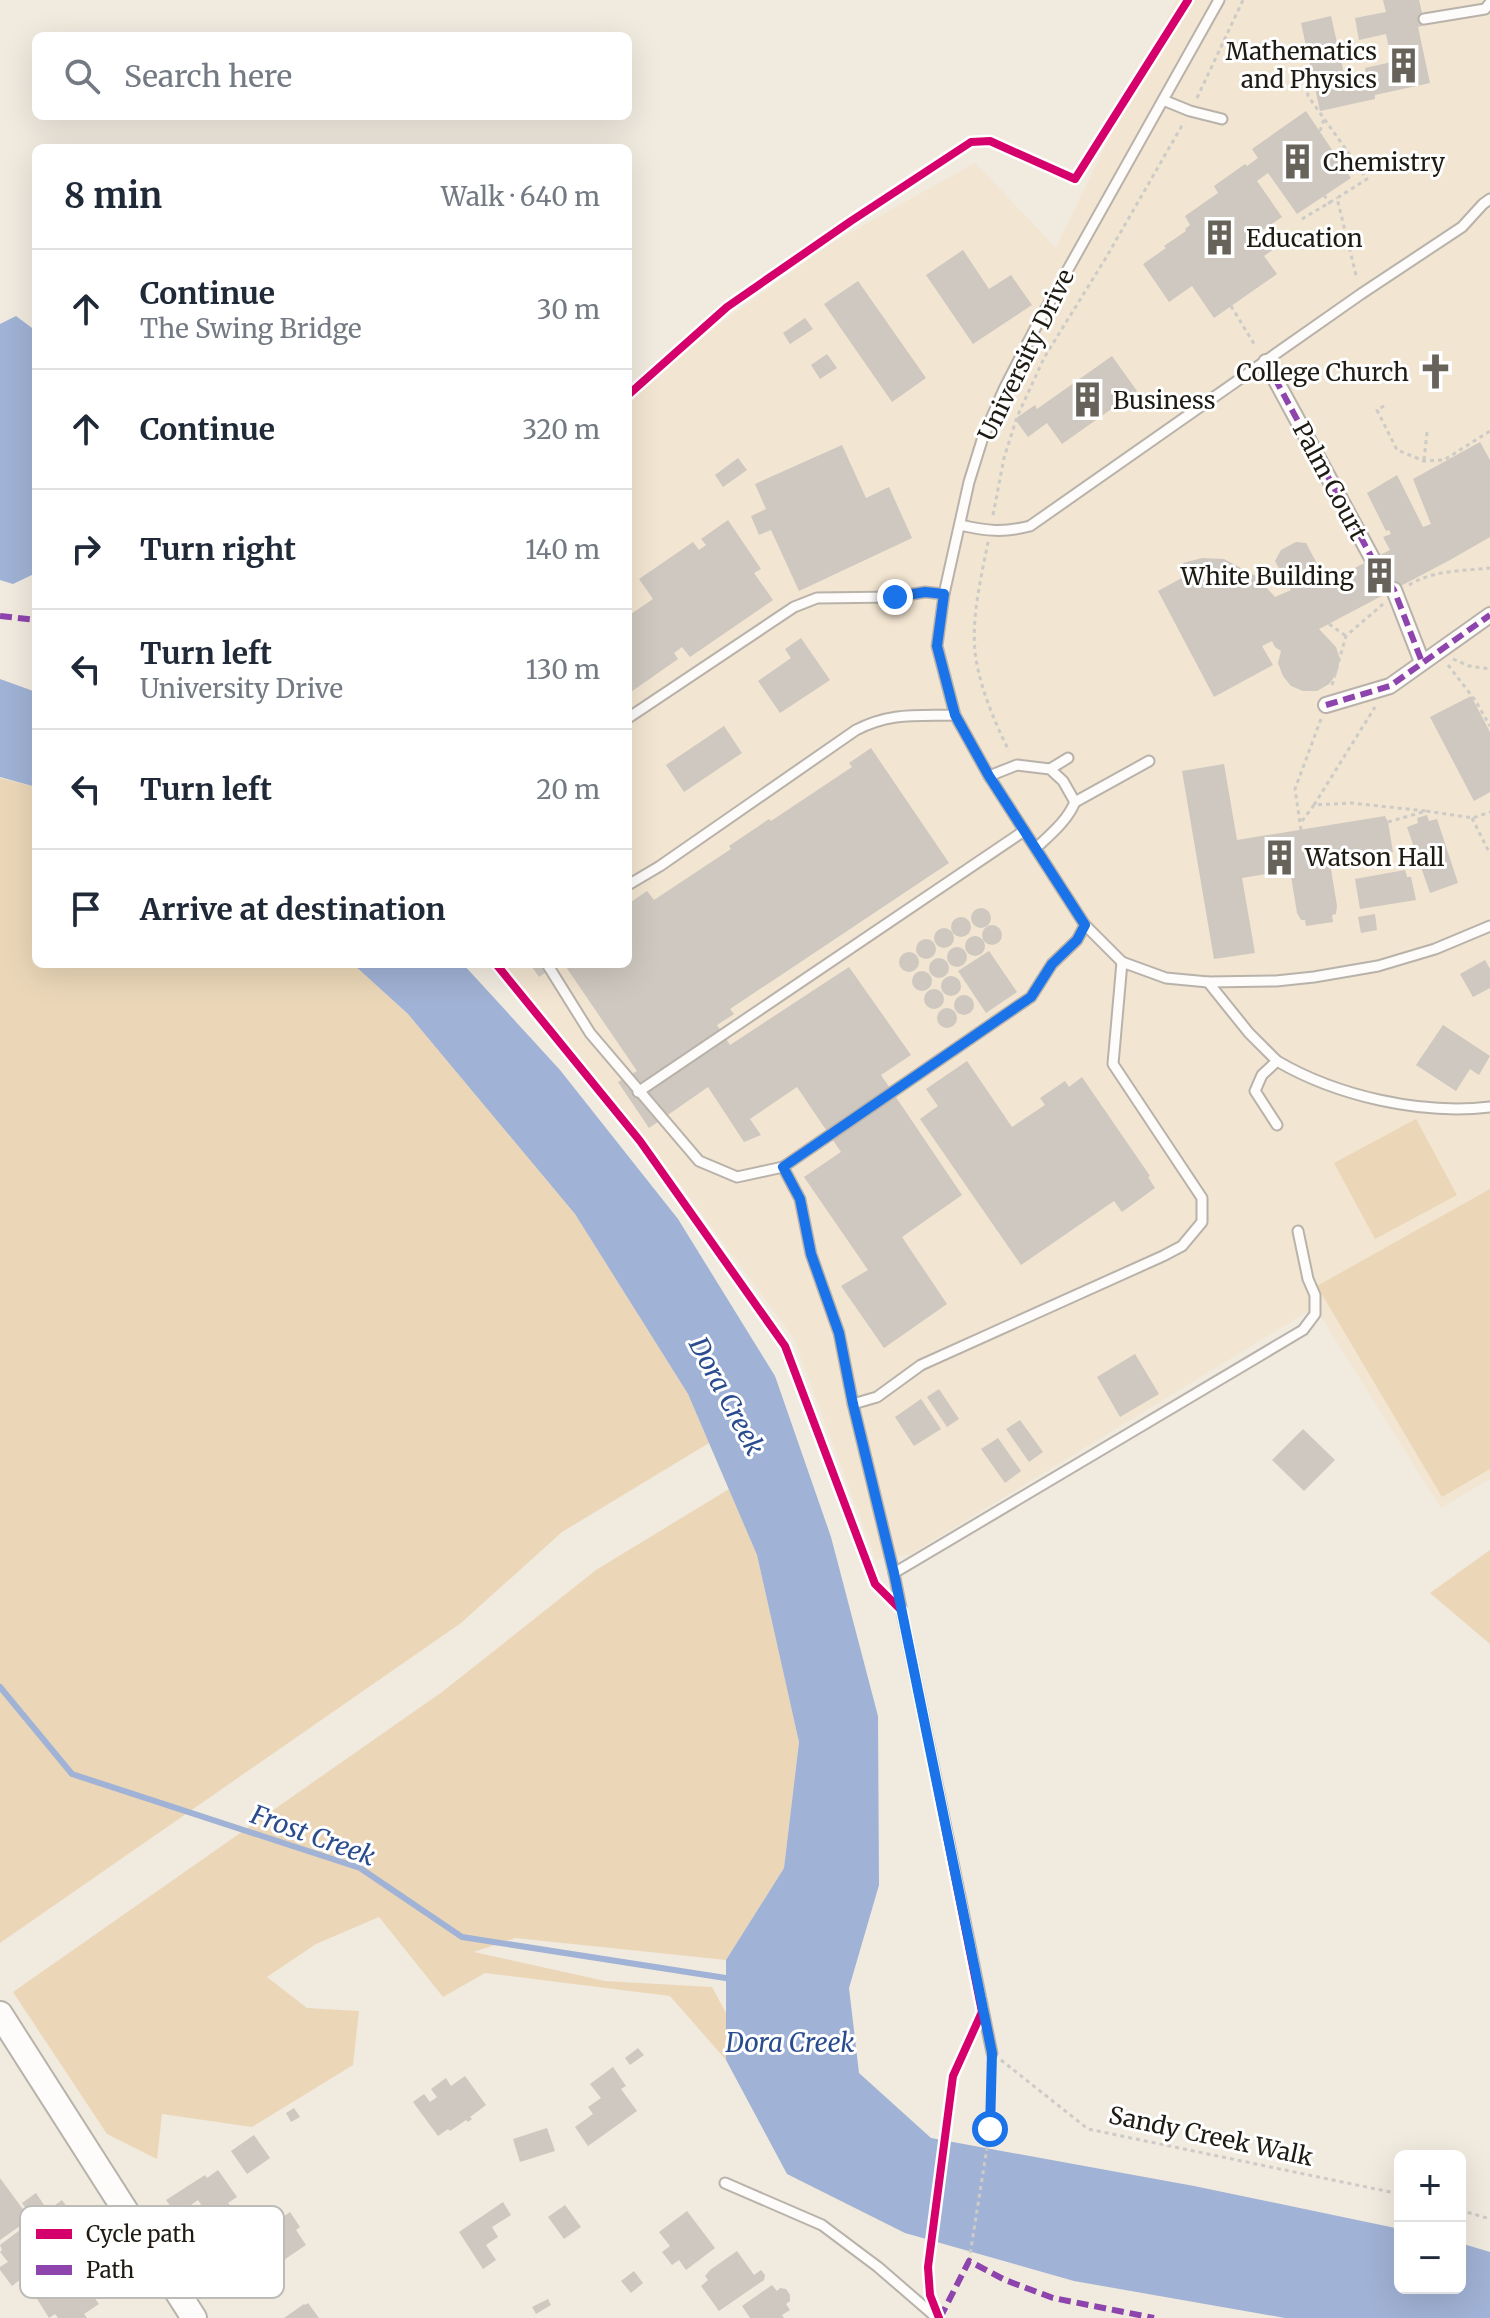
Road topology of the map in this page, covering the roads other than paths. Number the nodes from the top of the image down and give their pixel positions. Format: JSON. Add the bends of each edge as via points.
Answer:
{"nodes":[{"id":1,"x":1219,"y":0,"type":"edge"},
{"id":2,"x":1490,"y":3,"type":"edge"},
{"id":3,"x":1424,"y":19,"type":"dead end"},
{"id":4,"x":1163,"y":100,"type":"junction"},
{"id":5,"x":1222,"y":119,"type":"dead end"},
{"id":6,"x":1490,"y":199,"type":"edge"},
{"id":7,"x":1266,"y":362,"type":"junction"},
{"id":8,"x":960,"y":525,"type":"junction"},
{"id":9,"x":1372,"y":558,"type":"tunnel mouth"},
{"id":10,"x":1395,"y":591,"type":"tunnel mouth"},
{"id":11,"x":944,"y":594,"type":"junction"},
{"id":12,"x":1490,"y":615,"type":"edge"},
{"id":13,"x":1422,"y":662,"type":"junction"},
{"id":14,"x":1326,"y":705,"type":"dead end"},
{"id":15,"x":632,"y":715,"type":"edge"},
{"id":16,"x":955,"y":715,"type":"junction"},
{"id":17,"x":1068,"y":758,"type":"dead end"},
{"id":18,"x":1149,"y":761,"type":"dead end"},
{"id":19,"x":1050,"y":769,"type":"junction"},
{"id":20,"x":989,"y":776,"type":"junction"},
{"id":21,"x":1075,"y":802,"type":"junction"},
{"id":22,"x":1024,"y":831,"type":"junction"},
{"id":23,"x":1036,"y":848,"type":"junction"},
{"id":24,"x":632,"y":883,"type":"edge"},
{"id":25,"x":1085,"y":925,"type":"junction"},
{"id":26,"x":1490,"y":926,"type":"edge"},
{"id":27,"x":1122,"y":962,"type":"junction"},
{"id":28,"x":549,"y":968,"type":"edge"},
{"id":29,"x":1208,"y":982,"type":"junction"},
{"id":30,"x":1277,"y":1061,"type":"junction"},
{"id":31,"x":638,"y":1092,"type":"junction"},
{"id":32,"x":1490,"y":1107,"type":"edge"},
{"id":33,"x":1277,"y":1125,"type":"dead end"},
{"id":34,"x":783,"y":1167,"type":"junction"},
{"id":35,"x":1298,"y":1231,"type":"dead end"},
{"id":36,"x":853,"y":1404,"type":"junction"},
{"id":37,"x":894,"y":1573,"type":"junction"},
{"id":38,"x":0,"y":2014,"type":"edge"},
{"id":39,"x":992,"y":2053,"type":"road end"},
{"id":40,"x":725,"y":2183,"type":"dead end"},
{"id":41,"x":123,"y":2206,"type":"edge"},
{"id":42,"x":181,"y":2298,"type":"edge"},
{"id":43,"x":194,"y":2318,"type":"edge"},
{"id":44,"x":937,"y":2318,"type":"edge"}],
"edges":[{"from":1,"to":4,"type":"lane","name":"University Drive"},
{"from":2,"to":3,"type":"lane","via":[[1485,9]]},
{"from":4,"to":5,"type":"lane"},
{"from":4,"to":8,"type":"lane","name":"University Drive","via":[[1004,389],[983,437]]},
{"from":6,"to":7,"type":"lane","via":[[1462,227]]},
{"from":7,"to":8,"type":"lane","via":[[1030,526],[1009,532]]},
{"from":7,"to":9,"type":"street","name":"Palm Court"},
{"from":8,"to":11,"type":"lane","name":"University Drive"},
{"from":10,"to":13,"type":"street"},
{"from":11,"to":15,"type":"lane","via":[[817,598],[794,607]]},
{"from":11,"to":16,"type":"lane","name":"University Drive","via":[[937,646]]},
{"from":12,"to":13,"type":"street"},
{"from":13,"to":14,"type":"street","via":[[1388,686]]},
{"from":16,"to":20,"type":"lane","name":"University Drive"},
{"from":16,"to":24,"type":"lane","via":[[877,719]]},
{"from":17,"to":19,"type":"lane"},
{"from":18,"to":21,"type":"lane"},
{"from":19,"to":20,"type":"lane","via":[[1017,765]]},
{"from":19,"to":21,"type":"lane"},
{"from":20,"to":22,"type":"lane","name":"University Drive"},
{"from":21,"to":23,"type":"lane"},
{"from":22,"to":23,"type":"lane","name":"University Drive"},
{"from":22,"to":31,"type":"lane"},
{"from":23,"to":25,"type":"lane","name":"University Drive"},
{"from":25,"to":27,"type":"lane","name":"University Drive"},
{"from":25,"to":34,"type":"lane","via":[[1031,997]]},
{"from":26,"to":29,"type":"lane","name":"University Drive","via":[[1378,966],[1276,981]]},
{"from":27,"to":29,"type":"lane","name":"University Drive","via":[[1166,978]]},
{"from":27,"to":36,"type":"lane","via":[[1113,1064],[1202,1198],[1202,1222],[1182,1246],[1163,1256],[921,1365],[877,1397]]},
{"from":28,"to":31,"type":"lane","via":[[590,1033]]},
{"from":29,"to":30,"type":"lane"},
{"from":30,"to":32,"type":"lane","via":[[1305,1077],[1392,1102],[1464,1110]]},
{"from":30,"to":33,"type":"lane","via":[[1255,1091]]},
{"from":31,"to":34,"type":"lane","via":[[699,1161],[737,1177]]},
{"from":34,"to":36,"type":"lane","via":[[800,1199],[811,1254],[839,1333]]},
{"from":35,"to":37,"type":"lane","via":[[1315,1295],[1315,1314],[1303,1330]]},
{"from":36,"to":37,"type":"lane"},
{"from":37,"to":39,"type":"lane"},
{"from":38,"to":41,"type":"main road"},
{"from":40,"to":44,"type":"lane","via":[[822,2225]]},
{"from":42,"to":43,"type":"main road"}]}
